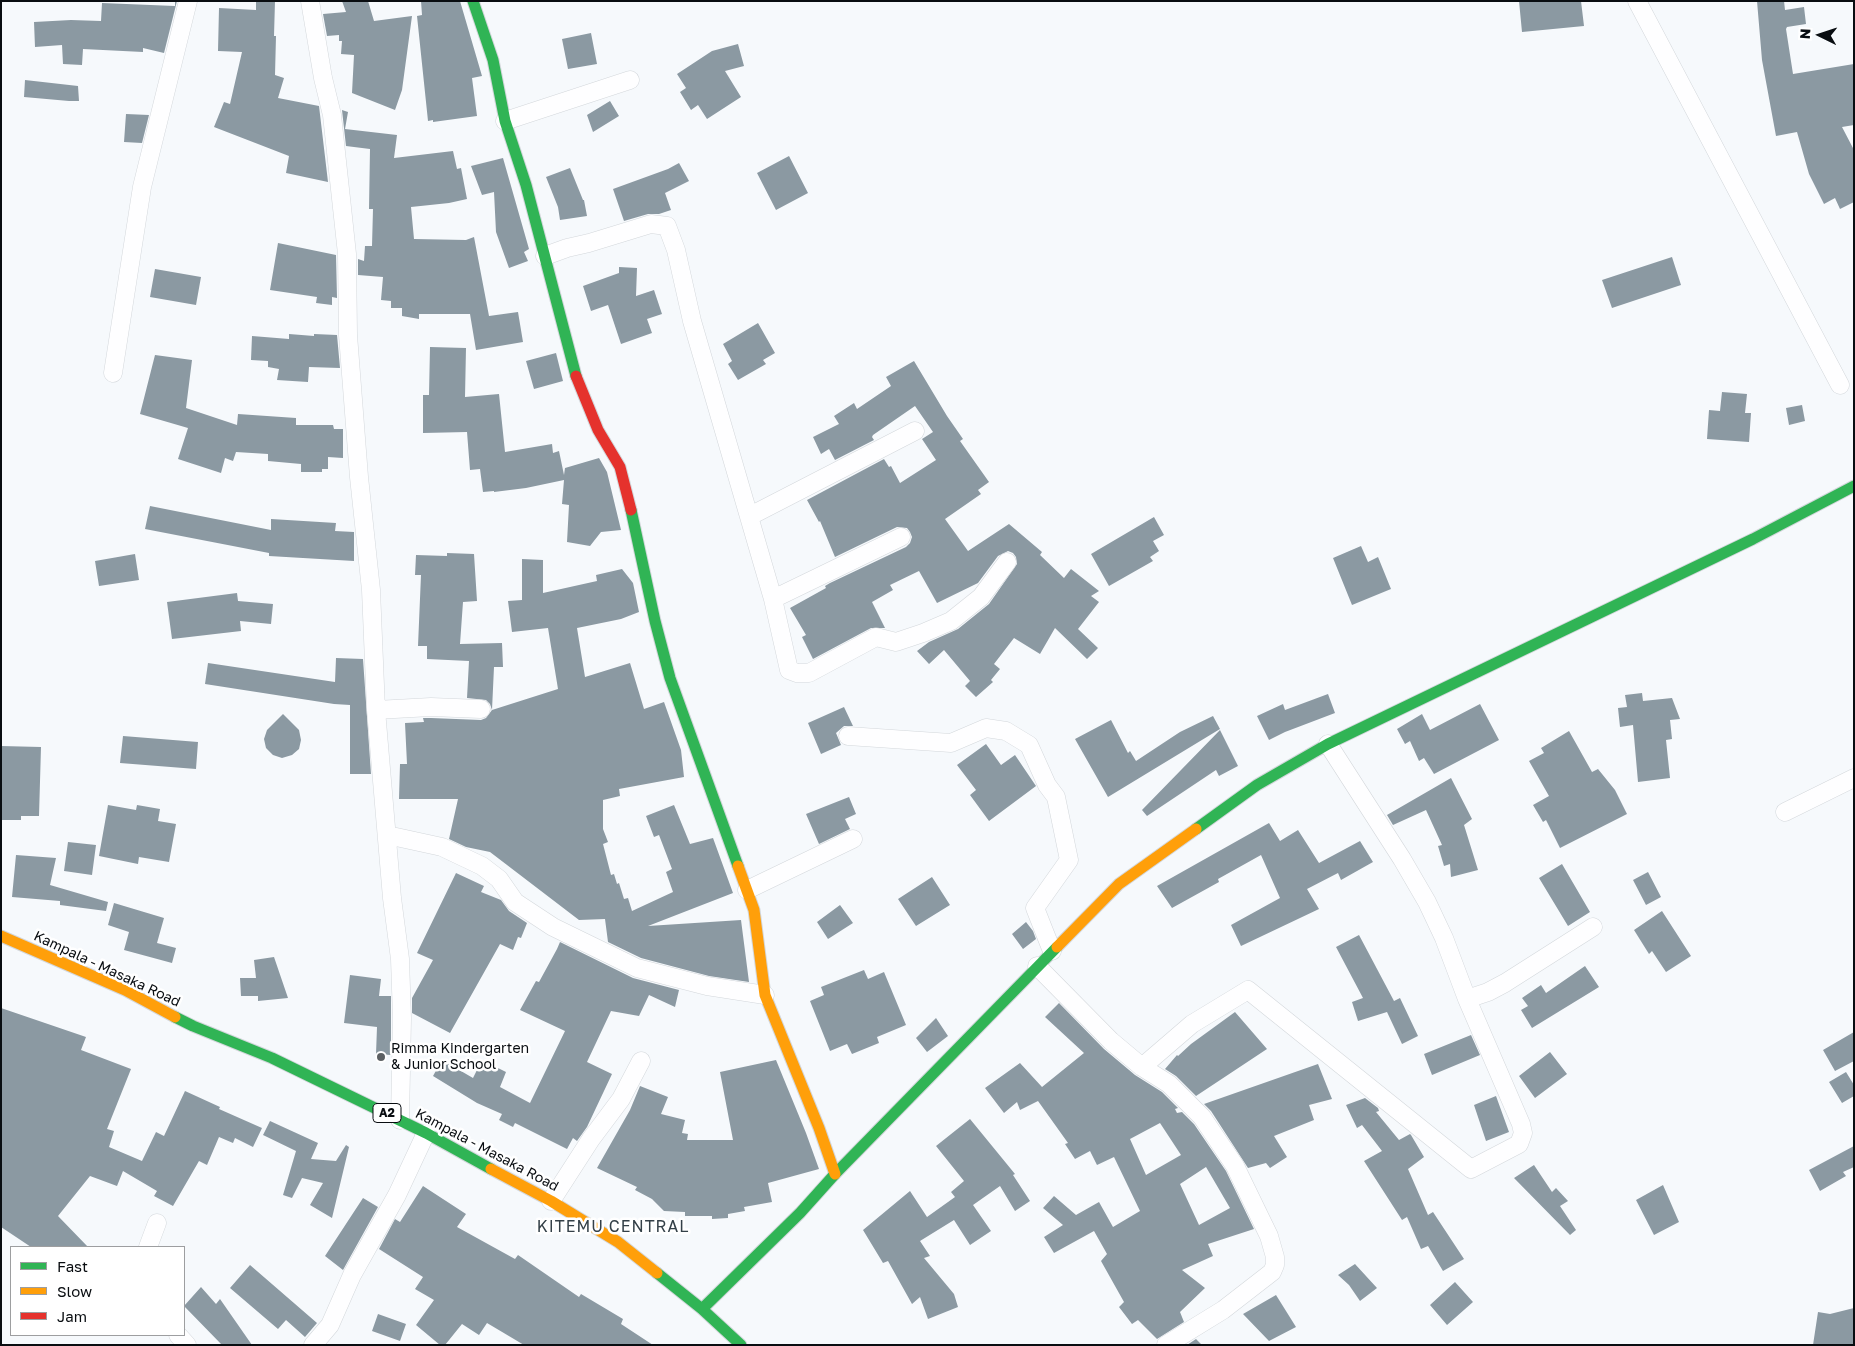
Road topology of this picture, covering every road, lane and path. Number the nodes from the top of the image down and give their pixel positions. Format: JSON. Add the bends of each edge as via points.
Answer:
{"nodes":[{"id":1,"x":188,"y":1,"type":"edge"},
{"id":2,"x":310,"y":1,"type":"edge"},
{"id":3,"x":473,"y":1,"type":"edge"},
{"id":4,"x":1638,"y":1,"type":"edge"},
{"id":5,"x":630,"y":80,"type":"dead end"},
{"id":6,"x":505,"y":121,"type":"junction"},
{"id":7,"x":545,"y":256,"type":"junction"},
{"id":8,"x":113,"y":373,"type":"dead end"},
{"id":9,"x":1840,"y":385,"type":"dead end"},
{"id":10,"x":915,"y":431,"type":"dead end"},
{"id":11,"x":1854,"y":486,"type":"edge"},
{"id":12,"x":750,"y":516,"type":"junction"},
{"id":13,"x":900,"y":537,"type":"dead end"},
{"id":14,"x":1007,"y":562,"type":"dead end"},
{"id":15,"x":773,"y":599,"type":"junction"},
{"id":16,"x":481,"y":709,"type":"dead end"},
{"id":17,"x":376,"y":710,"type":"junction"},
{"id":18,"x":848,"y":736,"type":"dead end"},
{"id":19,"x":1328,"y":744,"type":"junction"},
{"id":20,"x":1854,"y":778,"type":"edge"},
{"id":21,"x":1785,"y":812,"type":"dead end"},
{"id":22,"x":387,"y":835,"type":"junction"},
{"id":23,"x":853,"y":839,"type":"dead end"},
{"id":24,"x":747,"y":890,"type":"junction"},
{"id":25,"x":1593,"y":927,"type":"dead end"},
{"id":26,"x":1,"y":936,"type":"edge"},
{"id":27,"x":1052,"y":951,"type":"junction"},
{"id":28,"x":1037,"y":966,"type":"junction"},
{"id":29,"x":765,"y":994,"type":"junction"},
{"id":30,"x":1467,"y":999,"type":"junction"},
{"id":31,"x":641,"y":1061,"type":"dead end"},
{"id":32,"x":1142,"y":1067,"type":"junction"},
{"id":33,"x":400,"y":1120,"type":"junction"},
{"id":34,"x":426,"y":1133,"type":"junction"},
{"id":35,"x":835,"y":1174,"type":"junction"},
{"id":36,"x":551,"y":1201,"type":"junction"},
{"id":37,"x":157,"y":1223,"type":"dead end"},
{"id":38,"x":148,"y":1246,"type":"edge"},
{"id":39,"x":702,"y":1309,"type":"junction"},
{"id":40,"x":179,"y":1336,"type":"edge"},
{"id":41,"x":188,"y":1345,"type":"edge"},
{"id":42,"x":313,"y":1345,"type":"edge"},
{"id":43,"x":741,"y":1345,"type":"edge"},
{"id":44,"x":1166,"y":1345,"type":"edge"}],
"edges":[{"from":1,"to":8,"type":"street","via":[[142,187]]},
{"from":2,"to":17,"type":"street","via":[[332,115],[347,254],[348,335],[372,590]]},
{"from":3,"to":6,"type":"street","via":[[493,60]]},
{"from":4,"to":9,"type":"street"},
{"from":5,"to":6,"type":"street"},
{"from":6,"to":7,"type":"street"},
{"from":7,"to":12,"type":"street","via":[[651,224],[667,226]]},
{"from":7,"to":24,"type":"street","via":[[578,383],[598,430],[620,467],[670,678]]},
{"from":10,"to":12,"type":"street"},
{"from":11,"to":19,"type":"street","via":[[1754,539]]},
{"from":12,"to":15,"type":"street"},
{"from":13,"to":15,"type":"street"},
{"from":14,"to":15,"type":"street","via":[[981,597],[951,621],[896,642],[876,637],[808,672],[789,670]]},
{"from":16,"to":17,"type":"street"},
{"from":17,"to":22,"type":"street"},
{"from":18,"to":27,"type":"street","via":[[951,743],[986,728],[1006,731],[1029,745],[1056,797],[1070,860],[1035,908]]},
{"from":19,"to":27,"type":"street","via":[[1257,785],[1119,884]]},
{"from":19,"to":30,"type":"street","via":[[1426,902],[1444,938]]},
{"from":20,"to":21,"type":"street"},
{"from":22,"to":29,"type":"street","via":[[442,847],[482,866],[499,879],[515,902],[530,912],[553,927],[637,968],[708,986]]},
{"from":22,"to":33,"type":"street","via":[[400,968]]},
{"from":23,"to":24,"type":"street"},
{"from":24,"to":29,"type":"street","via":[[754,910]]},
{"from":25,"to":30,"type":"street","via":[[1506,983]]},
{"from":26,"to":33,"type":"street","name":"Kampala - Masaka Road","number":"A2","via":[[125,990],[193,1026],[272,1058]]},
{"from":27,"to":28,"type":"street"},
{"from":28,"to":32,"type":"street"},
{"from":28,"to":35,"type":"street"},
{"from":29,"to":35,"type":"street"},
{"from":30,"to":32,"type":"street","via":[[1523,1133],[1519,1144],[1472,1169],[1248,990],[1192,1024]]},
{"from":31,"to":36,"type":"street","via":[[621,1099]]},
{"from":32,"to":44,"type":"street","via":[[1169,1084],[1208,1126],[1235,1166],[1269,1236],[1275,1257],[1272,1272],[1223,1310]]},
{"from":33,"to":34,"type":"street","name":"Kampala - Masaka Road","number":"A2"},
{"from":34,"to":36,"type":"street","name":"Kampala - Masaka Road","number":"A2"},
{"from":34,"to":42,"type":"street","via":[[397,1195],[352,1275],[330,1325]]},
{"from":35,"to":39,"type":"street"},
{"from":36,"to":39,"type":"street","name":"Kampala - Masaka Road","number":"A2","via":[[618,1242]]},
{"from":37,"to":38,"type":"street"},
{"from":39,"to":43,"type":"street","name":"Kampala - Masaka Road","number":"A2"},
{"from":40,"to":41,"type":"street"}]}
